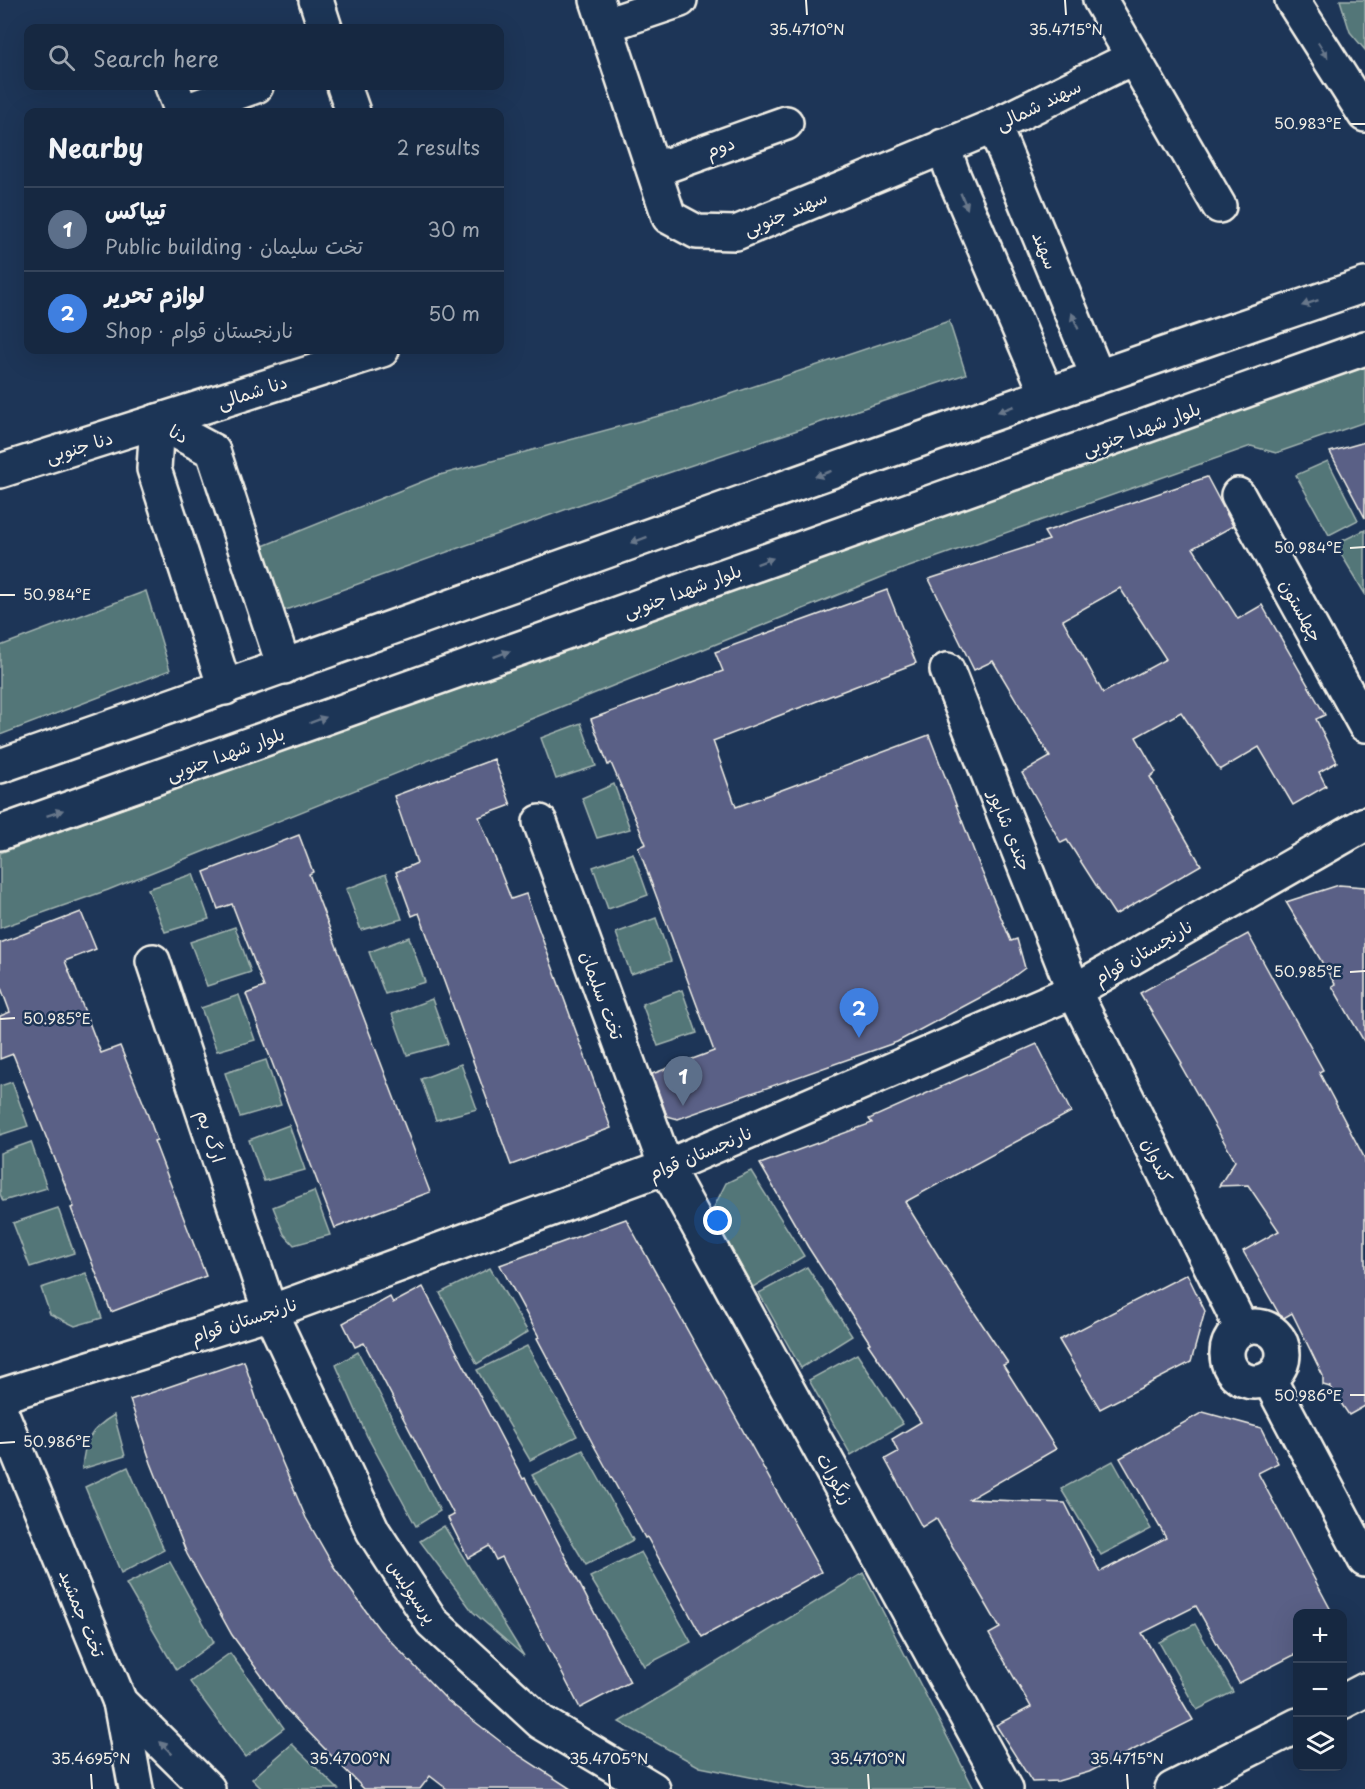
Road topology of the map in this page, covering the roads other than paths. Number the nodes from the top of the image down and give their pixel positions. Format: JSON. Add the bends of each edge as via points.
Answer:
{"nodes":[{"id":1,"x":316,"y":0,"type":"edge"},
{"id":2,"x":680,"y":0,"type":"edge"},
{"id":3,"x":1101,"y":0,"type":"edge"},
{"id":4,"x":1292,"y":0,"type":"edge"},
{"id":5,"x":602,"y":12,"type":"edge"},
{"id":6,"x":324,"y":24,"type":"edge"},
{"id":7,"x":1132,"y":58,"type":"junction"},
{"id":8,"x":174,"y":90,"type":"edge"},
{"id":9,"x":245,"y":90,"type":"edge"},
{"id":10,"x":345,"y":90,"type":"edge"},
{"id":11,"x":180,"y":108,"type":"edge"},
{"id":12,"x":193,"y":108,"type":"edge"},
{"id":13,"x":352,"y":108,"type":"edge"},
{"id":14,"x":1365,"y":115,"type":"edge"},
{"id":15,"x":786,"y":123,"type":"dead end"},
{"id":16,"x":994,"y":126,"type":"junction"},
{"id":17,"x":943,"y":146,"type":"junction"},
{"id":18,"x":654,"y":170,"type":"junction"},
{"id":19,"x":1219,"y":206,"type":"dead end"},
{"id":20,"x":1365,"y":285,"type":"edge"},
{"id":21,"x":1365,"y":348,"type":"edge"},
{"id":22,"x":368,"y":354,"type":"edge"},
{"id":23,"x":1097,"y":375,"type":"junction"},
{"id":24,"x":1047,"y":394,"type":"junction"},
{"id":25,"x":157,"y":421,"type":"junction"},
{"id":26,"x":0,"y":471,"type":"edge"},
{"id":27,"x":1238,"y":495,"type":"dead end"},
{"id":28,"x":284,"y":668,"type":"junction"},
{"id":29,"x":947,"y":670,"type":"dead end"},
{"id":30,"x":225,"y":688,"type":"junction"},
{"id":31,"x":1365,"y":725,"type":"edge"},
{"id":32,"x":0,"y":766,"type":"edge"},
{"id":33,"x":540,"y":822,"type":"dead end"},
{"id":34,"x":1365,"y":824,"type":"edge"},
{"id":35,"x":0,"y":832,"type":"edge"},
{"id":36,"x":153,"y":961,"type":"dead end"},
{"id":37,"x":1074,"y":991,"type":"junction"},
{"id":38,"x":666,"y":1167,"type":"junction"},
{"id":39,"x":270,"y":1312,"type":"junction"},
{"id":40,"x":0,"y":1395,"type":"edge"},
{"id":41,"x":0,"y":1409,"type":"edge"},
{"id":42,"x":1365,"y":1560,"type":"edge"},
{"id":43,"x":1365,"y":1690,"type":"edge"},
{"id":44,"x":1347,"y":1699,"type":"edge"},
{"id":45,"x":120,"y":1702,"type":"junction"},
{"id":46,"x":1293,"y":1728,"type":"edge"},
{"id":47,"x":136,"y":1789,"type":"edge"},
{"id":48,"x":207,"y":1789,"type":"edge"},
{"id":49,"x":653,"y":1789,"type":"edge"},
{"id":50,"x":1006,"y":1789,"type":"edge"},
{"id":51,"x":1172,"y":1789,"type":"edge"}],
"edges":[{"from":1,"to":6,"type":"street"},
{"from":2,"to":5,"type":"street"},
{"from":3,"to":7,"type":"street"},
{"from":4,"to":14,"type":"street","one_way":true},
{"from":5,"to":18,"type":"street","name":"سهند جنوبی"},
{"from":7,"to":16,"type":"street","name":"سهند شمالی"},
{"from":7,"to":19,"type":"street"},
{"from":8,"to":11,"type":"street"},
{"from":9,"to":12,"type":"street"},
{"from":10,"to":13,"type":"street"},
{"from":15,"to":18,"type":"street","name":"دوم"},
{"from":16,"to":17,"type":"street","name":"سهند شمالی"},
{"from":23,"to":16,"type":"street","name":"سهند","one_way":true},
{"from":17,"to":18,"type":"street","name":"سهند جنوبی","via":[[736,232],[697,232],[669,217]]},
{"from":17,"to":24,"type":"street","one_way":true},
{"from":20,"to":23,"type":"street","one_way":true},
{"from":35,"to":21,"type":"street","name":"بلوار شهدا جنوبی","one_way":true},
{"from":22,"to":25,"type":"street","name":"دنا شمالی"},
{"from":23,"to":24,"type":"street"},
{"from":24,"to":28,"type":"street","one_way":true},
{"from":25,"to":26,"type":"street","name":"دنا جنوبی"},
{"from":25,"to":28,"type":"street","name":"دنا","via":[[213,451]]},
{"from":25,"to":30,"type":"street","name":"دنا","via":[[154,469]]},
{"from":27,"to":31,"type":"street","name":"چهلستون"},
{"from":28,"to":30,"type":"street"},
{"from":29,"to":37,"type":"street","name":"جندی شاپور"},
{"from":30,"to":32,"type":"street"},
{"from":33,"to":38,"type":"street","name":"تخت سلیمان"},
{"from":34,"to":37,"type":"street","name":"نارنجستان قوام"},
{"from":36,"to":39,"type":"street","name":"ارگ بم"},
{"from":37,"to":38,"type":"street","name":"نارنجستان قوام"},
{"from":37,"to":42,"type":"street","name":"کندوان","via":[[1242,1329],[1230,1342],[1230,1367],[1243,1380],[1269,1379]]},
{"from":38,"to":39,"type":"street","name":"نارنجستان قوام"},
{"from":38,"to":50,"type":"street","name":"زیگورات"},
{"from":39,"to":40,"type":"street","name":"نارنجستان قوام"},
{"from":39,"to":49,"type":"street","name":"پرسپولیس","via":[[373,1531],[432,1622],[541,1722]]},
{"from":41,"to":45,"type":"street","name":"تخت جمشید"},
{"from":43,"to":44,"type":"street"},
{"from":45,"to":47,"type":"street"},
{"from":48,"to":45,"type":"street","name":"تخت جمشید","one_way":true},
{"from":46,"to":51,"type":"street"}]}
